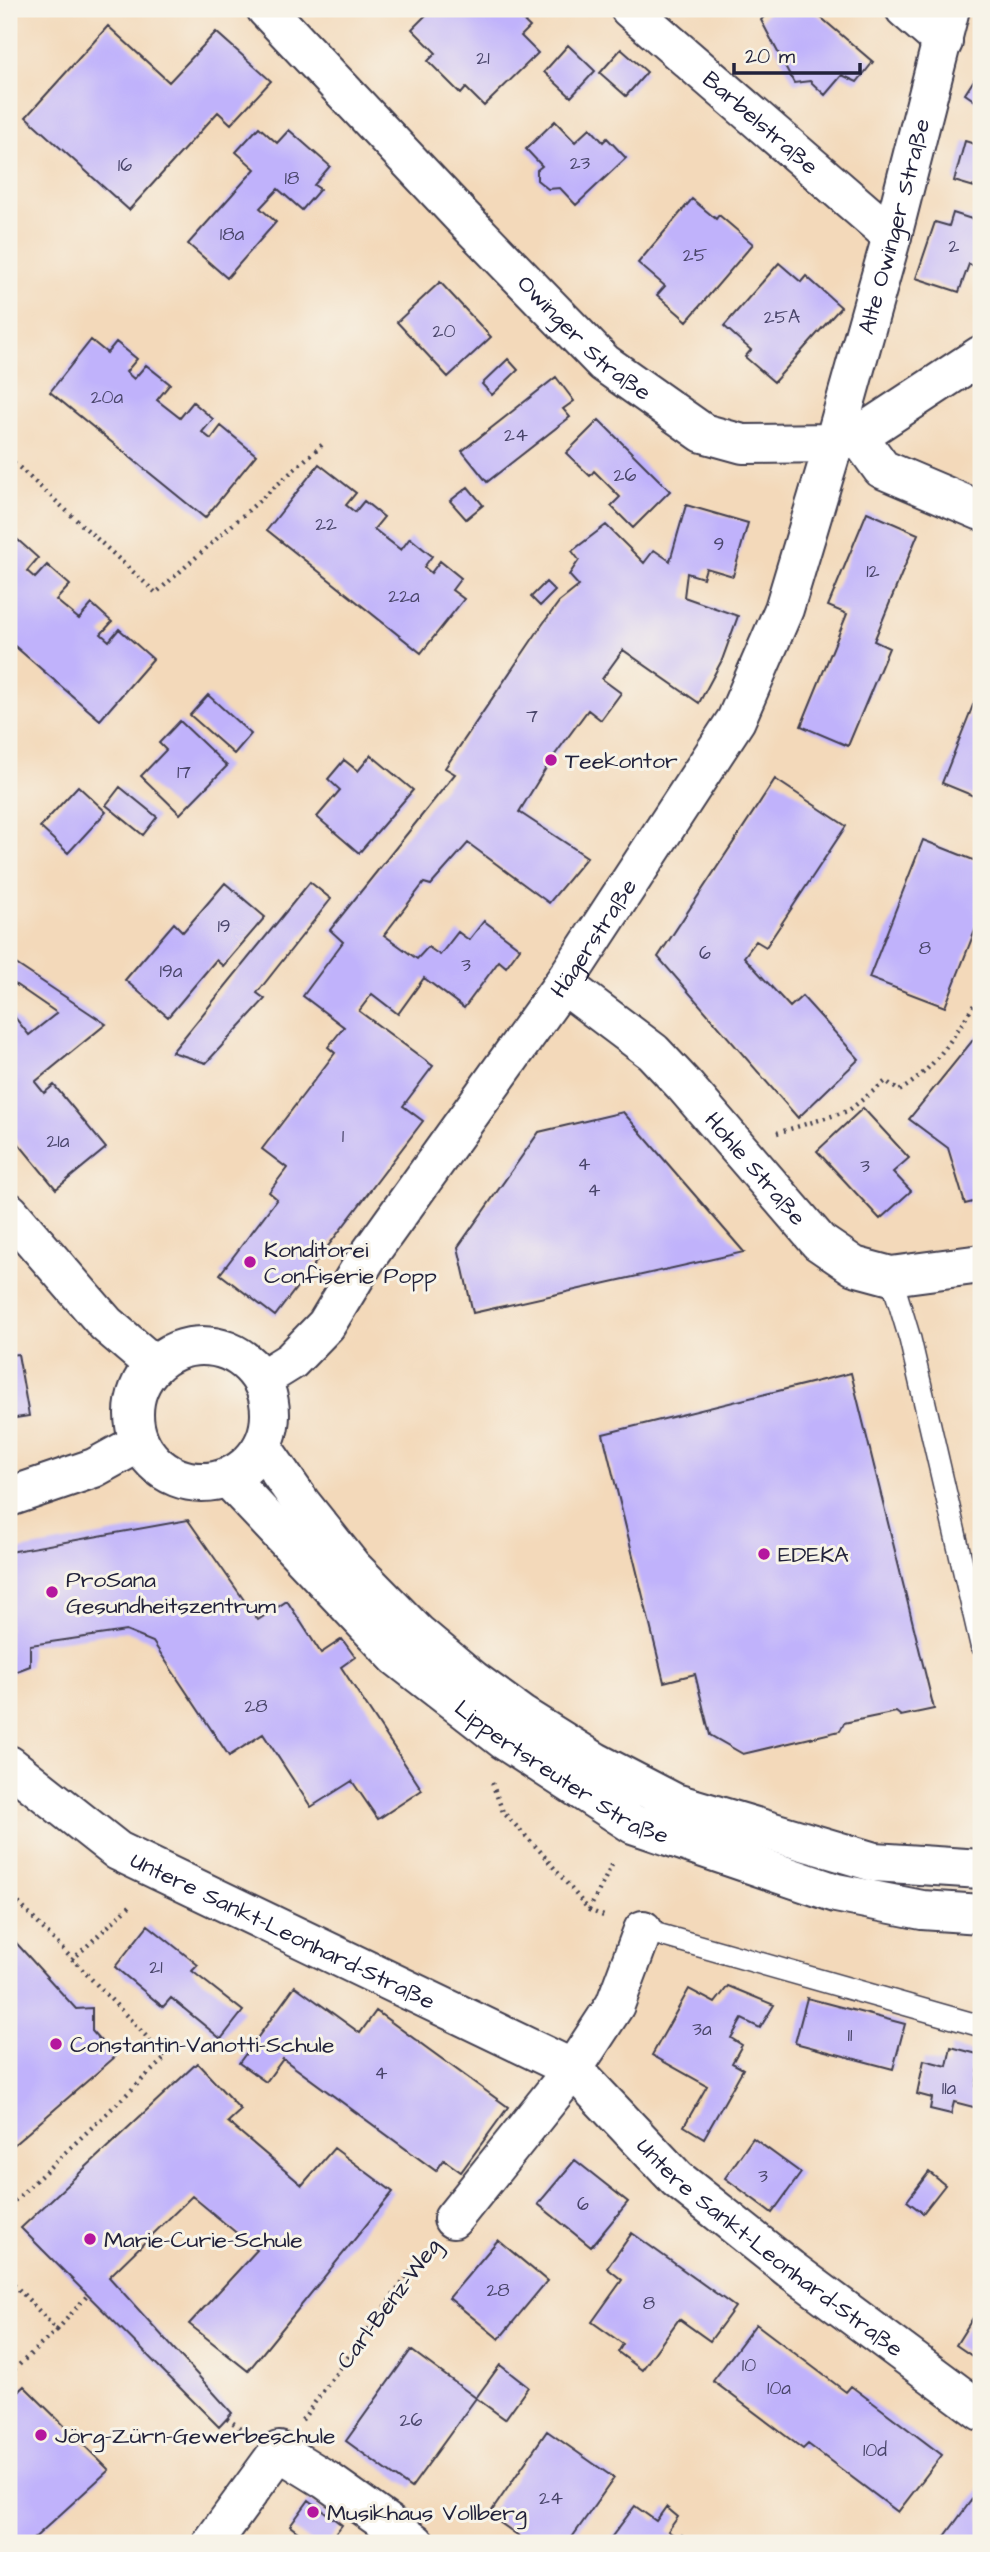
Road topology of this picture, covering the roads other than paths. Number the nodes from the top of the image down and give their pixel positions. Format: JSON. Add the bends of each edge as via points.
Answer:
{"nodes":[{"id":1,"x":266,"y":9,"type":"edge"},
{"id":2,"x":630,"y":9,"type":"edge"},
{"id":3,"x":905,"y":9,"type":"edge"},
{"id":4,"x":947,"y":25,"type":"edge"},
{"id":5,"x":892,"y":236,"type":"junction"},
{"id":6,"x":981,"y":355,"type":"edge"},
{"id":7,"x":846,"y":439,"type":"junction"},
{"id":8,"x":981,"y":511,"type":"edge"},
{"id":9,"x":563,"y":984,"type":"junction"},
{"id":10,"x":9,"y":1213,"type":"edge"},
{"id":11,"x":981,"y":1264,"type":"edge"},
{"id":12,"x":891,"y":1276,"type":"junction"},
{"id":13,"x":154,"y":1364,"type":"junction"},
{"id":14,"x":262,"y":1379,"type":"junction"},
{"id":15,"x":139,"y":1443,"type":"junction"},
{"id":16,"x":262,"y":1447,"type":"junction"},
{"id":17,"x":228,"y":1478,"type":"junction"},
{"id":18,"x":9,"y":1497,"type":"edge"},
{"id":19,"x":981,"y":1645,"type":"edge"},
{"id":20,"x":9,"y":1765,"type":"edge"},
{"id":21,"x":981,"y":1869,"type":"edge"},
{"id":22,"x":981,"y":1914,"type":"edge"},
{"id":23,"x":643,"y":1930,"type":"joint"},
{"id":24,"x":981,"y":2026,"type":"edge"},
{"id":25,"x":573,"y":2069,"type":"junction"},
{"id":26,"x":453,"y":2219,"type":"road end"},
{"id":27,"x":981,"y":2411,"type":"edge"},
{"id":28,"x":212,"y":2543,"type":"edge"},
{"id":29,"x":415,"y":2543,"type":"edge"}],
"edges":[{"from":1,"to":7,"type":"street","name":"Owinger Straße","via":[[604,363],[703,433],[743,444]]},
{"from":2,"to":5,"type":"street","name":"Barbelstraße"},
{"from":3,"to":4,"type":"street"},
{"from":4,"to":5,"type":"street","name":"Alte Owinger Straße"},
{"from":5,"to":7,"type":"street","name":"Alte Owinger Straße"},
{"from":6,"to":7,"type":"street"},
{"from":7,"to":8,"type":"street","via":[[882,469]]},
{"from":7,"to":9,"type":"street","name":"Hägerstraße","via":[[784,609],[736,720]]},
{"from":9,"to":12,"type":"street","name":"Hohle Straße","via":[[653,1052],[819,1242],[854,1266]]},
{"from":9,"to":14,"type":"street","name":"Hägerstraße","via":[[366,1259],[326,1325],[291,1361]]},
{"from":10,"to":13,"type":"street","via":[[106,1324]]},
{"from":11,"to":12,"type":"street","name":"Hohle Straße"},
{"from":12,"to":19,"type":"lane","via":[[910,1339]]},
{"from":13,"to":14,"type":"street","via":[[190,1346],[211,1346],[231,1351]]},
{"from":13,"to":15,"type":"street","via":[[135,1399]]},
{"from":14,"to":16,"type":"street","via":[[270,1401],[270,1425]]},
{"from":15,"to":17,"type":"street","via":[[164,1471],[185,1480]]},
{"from":15,"to":18,"type":"street","via":[[94,1468]]},
{"from":16,"to":17,"type":"street"},
{"from":16,"to":21,"type":"street","name":"Lippertsreuter Straße","via":[[352,1567],[417,1633],[521,1715],[596,1762],[675,1803],[874,1862]]},
{"from":17,"to":22,"type":"street","name":"Lippertsreuter Straße","via":[[397,1657],[504,1740],[633,1824],[836,1893],[922,1910]]},
{"from":20,"to":25,"type":"street","name":"Untere Sankt-Leonhard-Straße","via":[[118,1851]]},
{"from":23,"to":24,"type":"lane"},
{"from":23,"to":25,"type":"street","via":[[615,2004]]},
{"from":25,"to":26,"type":"street","name":"Carl-Benz-Weg"},
{"from":25,"to":27,"type":"street","name":"Untere Sankt-Leonhard-Straße","via":[[677,2179]]},
{"from":28,"to":29,"type":"street","via":[[279,2451]]}]}
